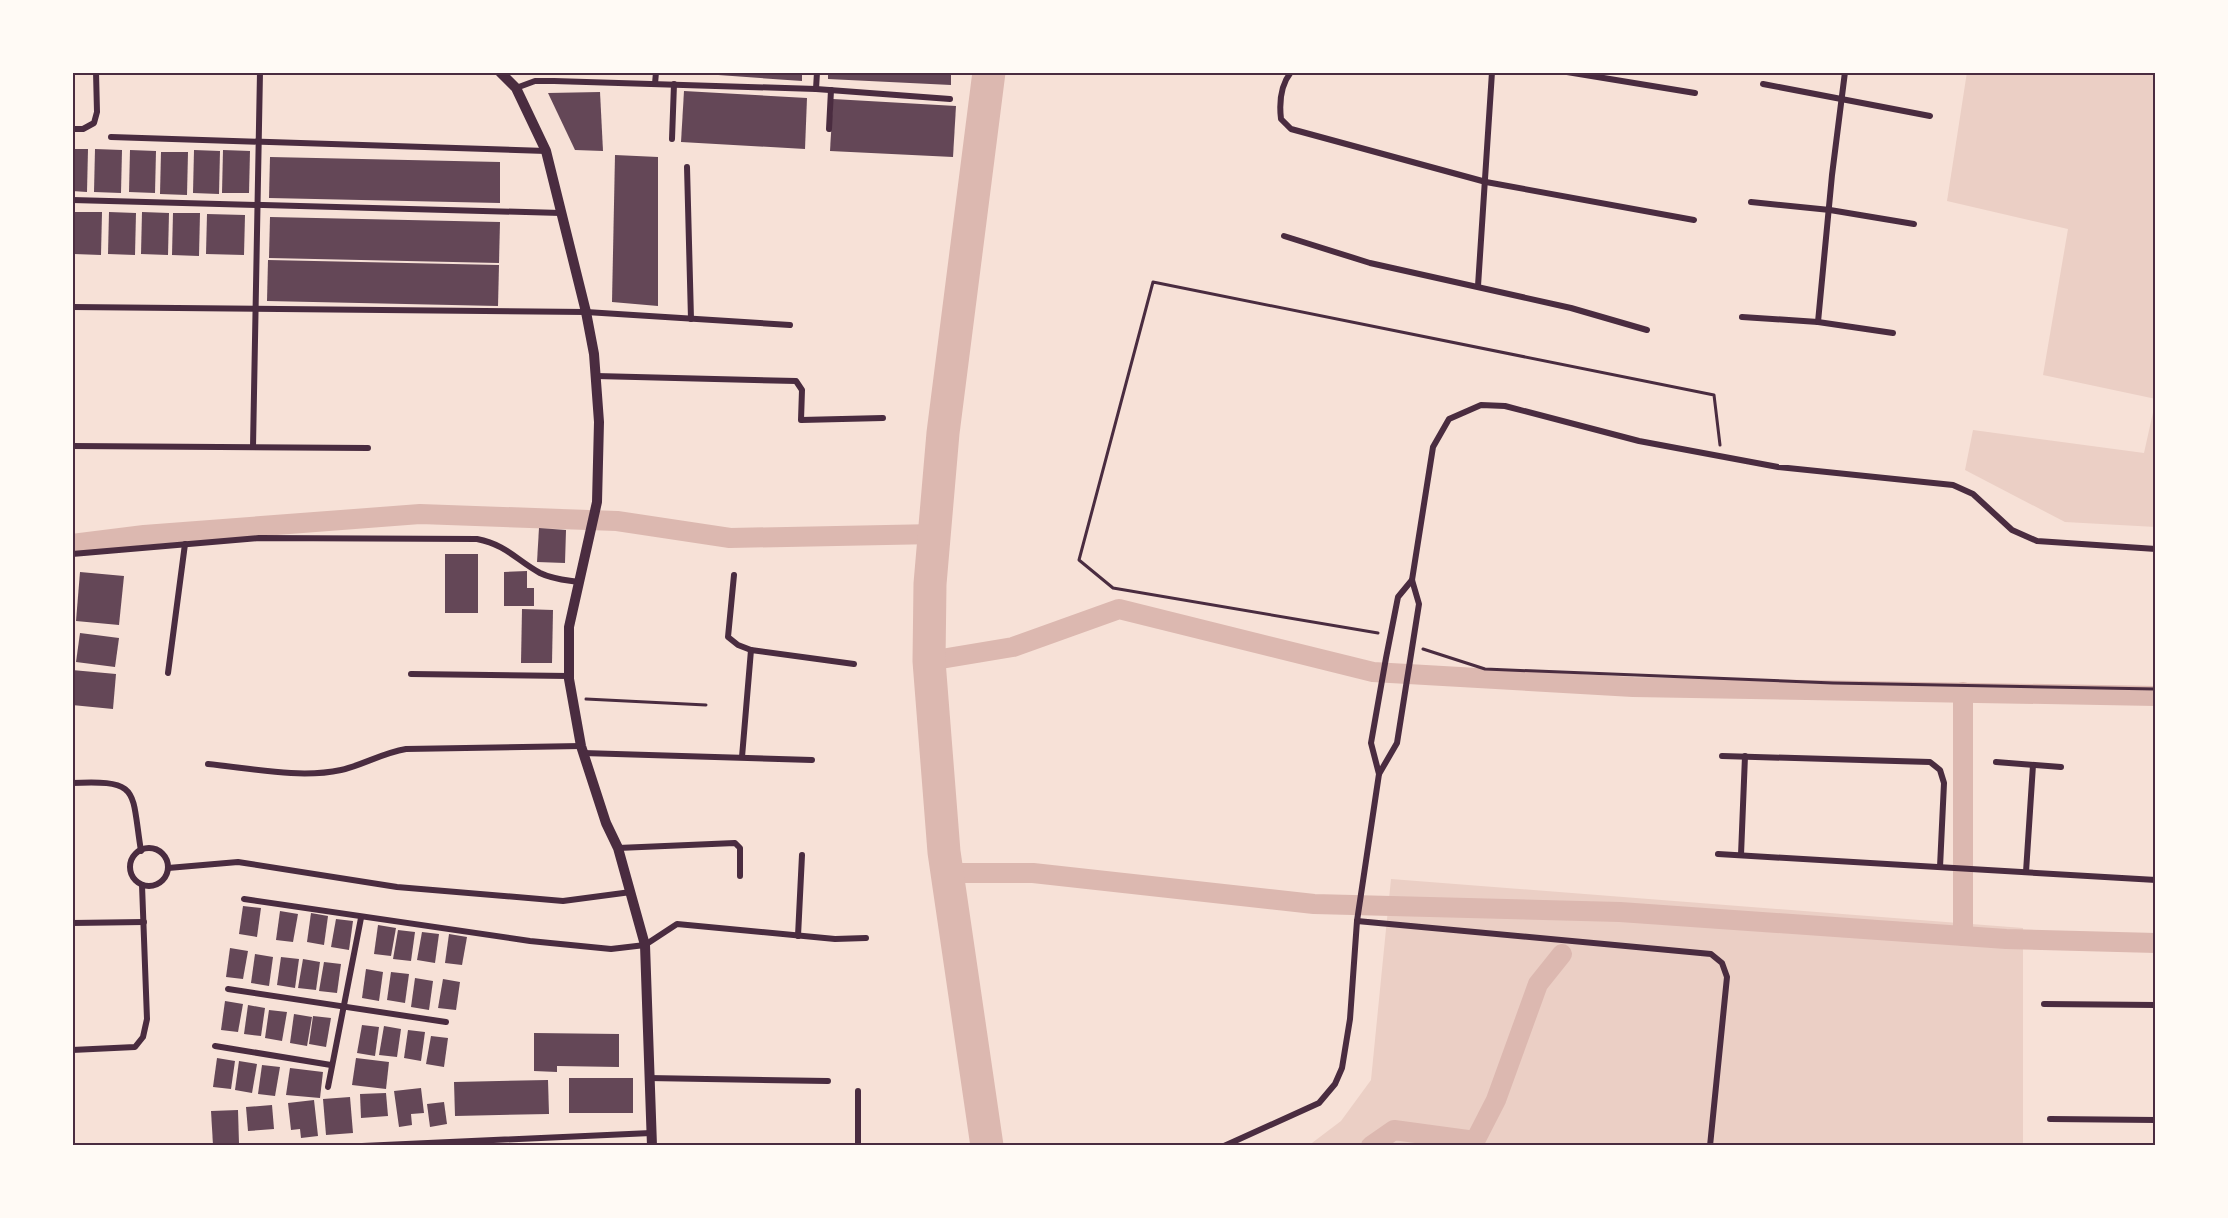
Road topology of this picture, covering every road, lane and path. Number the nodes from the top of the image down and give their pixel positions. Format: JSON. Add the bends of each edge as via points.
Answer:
{"nodes":[{"id":1,"x":96,"y":72,"type":"edge"},
{"id":2,"x":260,"y":72,"type":"edge"},
{"id":3,"x":500,"y":72,"type":"edge"},
{"id":4,"x":656,"y":72,"type":"edge"},
{"id":5,"x":817,"y":72,"type":"edge"},
{"id":6,"x":1291,"y":72,"type":"edge"},
{"id":7,"x":1492,"y":72,"type":"edge"},
{"id":8,"x":1567,"y":72,"type":"edge"},
{"id":9,"x":1845,"y":72,"type":"edge"},
{"id":10,"x":655,"y":84,"type":"junction"},
{"id":11,"x":674,"y":84,"type":"junction"},
{"id":12,"x":1763,"y":84,"type":"dead end"},
{"id":13,"x":516,"y":88,"type":"junction"},
{"id":14,"x":816,"y":89,"type":"junction"},
{"id":15,"x":831,"y":90,"type":"junction"},
{"id":16,"x":1695,"y":93,"type":"dead end"},
{"id":17,"x":950,"y":99,"type":"dead end"},
{"id":18,"x":1841,"y":101,"type":"junction"},
{"id":19,"x":1930,"y":116,"type":"dead end"},
{"id":20,"x":72,"y":129,"type":"edge"},
{"id":21,"x":829,"y":129,"type":"dead end"},
{"id":22,"x":111,"y":137,"type":"dead end"},
{"id":23,"x":672,"y":139,"type":"dead end"},
{"id":24,"x":259,"y":142,"type":"junction"},
{"id":25,"x":546,"y":151,"type":"junction"},
{"id":26,"x":687,"y":167,"type":"dead end"},
{"id":27,"x":1486,"y":182,"type":"junction"},
{"id":28,"x":72,"y":200,"type":"edge"},
{"id":29,"x":1751,"y":202,"type":"dead end"},
{"id":30,"x":257,"y":205,"type":"junction"},
{"id":31,"x":1830,"y":210,"type":"junction"},
{"id":32,"x":561,"y":213,"type":"junction"},
{"id":33,"x":1694,"y":220,"type":"dead end"},
{"id":34,"x":1914,"y":224,"type":"dead end"},
{"id":35,"x":1284,"y":236,"type":"dead end"},
{"id":36,"x":1479,"y":286,"type":"junction"},
{"id":37,"x":72,"y":307,"type":"edge"},
{"id":38,"x":256,"y":308,"type":"junction"},
{"id":39,"x":586,"y":312,"type":"junction"},
{"id":40,"x":1742,"y":317,"type":"dead end"},
{"id":41,"x":691,"y":320,"type":"junction"},
{"id":42,"x":1818,"y":322,"type":"junction"},
{"id":43,"x":790,"y":325,"type":"dead end"},
{"id":44,"x":1647,"y":330,"type":"dead end"},
{"id":45,"x":1893,"y":333,"type":"dead end"},
{"id":46,"x":596,"y":376,"type":"junction"},
{"id":47,"x":883,"y":418,"type":"dead end"},
{"id":48,"x":72,"y":446,"type":"edge"},
{"id":49,"x":253,"y":447,"type":"junction"},
{"id":50,"x":368,"y":447,"type":"dead end"},
{"id":51,"x":1721,"y":455,"type":"junction"},
{"id":52,"x":185,"y":544,"type":"junction"},
{"id":53,"x":2156,"y":549,"type":"edge"},
{"id":54,"x":72,"y":554,"type":"edge"},
{"id":55,"x":734,"y":575,"type":"dead end"},
{"id":56,"x":1413,"y":580,"type":"junction"},
{"id":57,"x":578,"y":582,"type":"junction"},
{"id":58,"x":1391,"y":636,"type":"junction"},
{"id":59,"x":751,"y":650,"type":"junction"},
{"id":60,"x":1439,"y":654,"type":"dead end"},
{"id":61,"x":854,"y":664,"type":"dead end"},
{"id":62,"x":168,"y":673,"type":"dead end"},
{"id":63,"x":411,"y":674,"type":"dead end"},
{"id":64,"x":569,"y":676,"type":"junction"},
{"id":65,"x":2156,"y":689,"type":"edge"},
{"id":66,"x":573,"y":699,"type":"junction"},
{"id":67,"x":706,"y":705,"type":"dead end"},
{"id":68,"x":582,"y":749,"type":"junction"},
{"id":69,"x":1722,"y":756,"type":"dead end"},
{"id":70,"x":1745,"y":756,"type":"junction"},
{"id":71,"x":742,"y":758,"type":"junction"},
{"id":72,"x":812,"y":760,"type":"dead end"},
{"id":73,"x":1996,"y":762,"type":"dead end"},
{"id":74,"x":208,"y":764,"type":"dead end"},
{"id":75,"x":2033,"y":765,"type":"junction"},
{"id":76,"x":2061,"y":767,"type":"dead end"},
{"id":77,"x":1379,"y":774,"type":"junction"},
{"id":78,"x":72,"y":783,"type":"edge"},
{"id":79,"x":618,"y":848,"type":"junction"},
{"id":80,"x":141,"y":851,"type":"junction"},
{"id":81,"x":1718,"y":854,"type":"dead end"},
{"id":82,"x":802,"y":855,"type":"dead end"},
{"id":83,"x":1741,"y":855,"type":"junction"},
{"id":84,"x":1940,"y":867,"type":"junction"},
{"id":85,"x":168,"y":868,"type":"junction"},
{"id":86,"x":2026,"y":872,"type":"junction"},
{"id":87,"x":740,"y":876,"type":"dead end"},
{"id":88,"x":2156,"y":880,"type":"edge"},
{"id":89,"x":142,"y":885,"type":"junction"},
{"id":90,"x":631,"y":892,"type":"junction"},
{"id":91,"x":244,"y":899,"type":"dead end"},
{"id":92,"x":361,"y":918,"type":"junction"},
{"id":93,"x":1357,"y":920,"type":"junction"},
{"id":94,"x":144,"y":922,"type":"junction"},
{"id":95,"x":72,"y":923,"type":"edge"},
{"id":96,"x":798,"y":936,"type":"junction"},
{"id":97,"x":866,"y":938,"type":"dead end"},
{"id":98,"x":645,"y":945,"type":"junction"},
{"id":99,"x":228,"y":989,"type":"dead end"},
{"id":100,"x":2044,"y":1004,"type":"dead end"},
{"id":101,"x":2156,"y":1005,"type":"edge"},
{"id":102,"x":344,"y":1007,"type":"junction"},
{"id":103,"x":446,"y":1022,"type":"dead end"},
{"id":104,"x":215,"y":1046,"type":"dead end"},
{"id":105,"x":72,"y":1050,"type":"edge"},
{"id":106,"x":331,"y":1065,"type":"junction"},
{"id":107,"x":648,"y":1078,"type":"junction"},
{"id":108,"x":828,"y":1081,"type":"dead end"},
{"id":109,"x":328,"y":1087,"type":"dead end"},
{"id":110,"x":858,"y":1091,"type":"dead end"},
{"id":111,"x":2050,"y":1119,"type":"dead end"},
{"id":112,"x":2156,"y":1120,"type":"edge"},
{"id":113,"x":651,"y":1132,"type":"junction"},
{"id":114,"x":1240,"y":1139,"type":"junction"},
{"id":115,"x":435,"y":1145,"type":"edge"},
{"id":116,"x":362,"y":1146,"type":"edge"},
{"id":117,"x":652,"y":1146,"type":"edge"},
{"id":118,"x":858,"y":1146,"type":"edge"},
{"id":119,"x":1224,"y":1146,"type":"edge"},
{"id":120,"x":1237,"y":1146,"type":"edge"},
{"id":121,"x":1710,"y":1146,"type":"edge"}],
"edges":[{"from":1,"to":20,"type":"street","via":[[94,123]]},
{"from":2,"to":24,"type":"street"},
{"from":3,"to":13,"type":"street"},
{"from":4,"to":10,"type":"street"},
{"from":5,"to":14,"type":"street"},
{"from":6,"to":27,"type":"street","via":[[1279,100],[1281,119],[1291,129]]},
{"from":7,"to":27,"type":"street"},
{"from":8,"to":16,"type":"street"},
{"from":9,"to":18,"type":"street"},
{"from":10,"to":11,"type":"street"},
{"from":10,"to":13,"type":"street","via":[[535,81]]},
{"from":11,"to":14,"type":"street"},
{"from":11,"to":23,"type":"street"},
{"from":12,"to":18,"type":"street"},
{"from":13,"to":25,"type":"street"},
{"from":14,"to":15,"type":"street"},
{"from":15,"to":17,"type":"street"},
{"from":15,"to":21,"type":"street"},
{"from":18,"to":19,"type":"street"},
{"from":18,"to":31,"type":"street"},
{"from":22,"to":24,"type":"street"},
{"from":24,"to":25,"type":"street"},
{"from":24,"to":30,"type":"street"},
{"from":25,"to":32,"type":"street"},
{"from":26,"to":41,"type":"street"},
{"from":27,"to":33,"type":"street"},
{"from":27,"to":36,"type":"street"},
{"from":28,"to":30,"type":"street"},
{"from":29,"to":31,"type":"street"},
{"from":30,"to":32,"type":"street"},
{"from":30,"to":38,"type":"street"},
{"from":31,"to":34,"type":"street"},
{"from":31,"to":42,"type":"street"},
{"from":32,"to":39,"type":"street"},
{"from":35,"to":36,"type":"street","via":[[1370,263]]},
{"from":36,"to":44,"type":"street"},
{"from":37,"to":38,"type":"street"},
{"from":38,"to":39,"type":"street"},
{"from":38,"to":49,"type":"street"},
{"from":39,"to":41,"type":"street"},
{"from":39,"to":46,"type":"street"},
{"from":40,"to":42,"type":"street"},
{"from":41,"to":43,"type":"street"},
{"from":42,"to":45,"type":"street"},
{"from":46,"to":47,"type":"street","via":[[796,381],[802,390],[801,420]]},
{"from":46,"to":57,"type":"street","via":[[597,502]]},
{"from":48,"to":49,"type":"street"},
{"from":49,"to":50,"type":"street"},
{"from":51,"to":53,"type":"street","via":[[1778,467],[1953,484],[1973,494],[2012,530],[2037,541]]},
{"from":51,"to":56,"type":"street","via":[[1639,441],[1505,405],[1465,410],[1449,419],[1433,447]]},
{"from":51,"to":58,"type":"path","via":[[1714,395],[1153,282],[1079,560],[1113,588]]},
{"from":52,"to":54,"type":"street"},
{"from":52,"to":57,"type":"street","via":[[259,538],[477,539],[512,551],[542,574]]},
{"from":52,"to":62,"type":"street"},
{"from":55,"to":59,"type":"street","via":[[728,637]]},
{"from":56,"to":58,"type":"street","via":[[1398,597]]},
{"from":56,"to":77,"type":"street","via":[[1419,604],[1397,743]]},
{"from":57,"to":64,"type":"street","via":[[569,627]]},
{"from":58,"to":77,"type":"street","via":[[1371,743]]},
{"from":59,"to":61,"type":"street"},
{"from":59,"to":71,"type":"street"},
{"from":60,"to":65,"type":"path","via":[[1485,669],[1833,683]]},
{"from":63,"to":64,"type":"street"},
{"from":64,"to":66,"type":"street"},
{"from":66,"to":67,"type":"path"},
{"from":66,"to":68,"type":"street"},
{"from":68,"to":71,"type":"street"},
{"from":68,"to":74,"type":"street","via":[[406,749],[313,774]]},
{"from":68,"to":79,"type":"street"},
{"from":69,"to":70,"type":"street"},
{"from":70,"to":83,"type":"street"},
{"from":70,"to":84,"type":"street","via":[[1930,762],[1940,770],[1944,783]]},
{"from":71,"to":72,"type":"street"},
{"from":73,"to":75,"type":"street"},
{"from":75,"to":76,"type":"street"},
{"from":75,"to":86,"type":"street"},
{"from":77,"to":93,"type":"street"},
{"from":78,"to":80,"type":"street","via":[[117,783],[128,789]]},
{"from":79,"to":87,"type":"street","via":[[735,843],[740,848]]},
{"from":79,"to":90,"type":"street"},
{"from":80,"to":85,"type":"street","via":[[159,851]]},
{"from":80,"to":89,"type":"street","via":[[132,859],[131,871]]},
{"from":81,"to":83,"type":"street"},
{"from":82,"to":96,"type":"street"},
{"from":83,"to":84,"type":"street"},
{"from":84,"to":86,"type":"street"},
{"from":85,"to":89,"type":"street","via":[[159,884]]},
{"from":85,"to":90,"type":"street","via":[[238,862],[397,887],[563,901]]},
{"from":86,"to":88,"type":"street"},
{"from":89,"to":94,"type":"street"},
{"from":90,"to":98,"type":"street"},
{"from":91,"to":92,"type":"street"},
{"from":92,"to":98,"type":"street","via":[[588,947]]},
{"from":92,"to":102,"type":"street"},
{"from":93,"to":114,"type":"street","via":[[1350,1019],[1342,1068],[1335,1084],[1319,1102]]},
{"from":93,"to":121,"type":"street","via":[[1711,954],[1722,963],[1727,977]]},
{"from":94,"to":95,"type":"street"},
{"from":94,"to":105,"type":"street","via":[[147,1019],[143,1037],[135,1047]]},
{"from":96,"to":97,"type":"street"},
{"from":96,"to":98,"type":"street","via":[[677,924]]},
{"from":98,"to":107,"type":"street"},
{"from":99,"to":102,"type":"street"},
{"from":100,"to":101,"type":"street"},
{"from":102,"to":103,"type":"street"},
{"from":102,"to":106,"type":"street"},
{"from":104,"to":106,"type":"street"},
{"from":106,"to":109,"type":"street"},
{"from":107,"to":108,"type":"street"},
{"from":107,"to":113,"type":"street"},
{"from":110,"to":118,"type":"street"},
{"from":111,"to":112,"type":"street"},
{"from":113,"to":115,"type":"street"},
{"from":113,"to":117,"type":"street"},
{"from":114,"to":119,"type":"street"},
{"from":114,"to":120,"type":"street"},
{"from":115,"to":116,"type":"street"}]}
